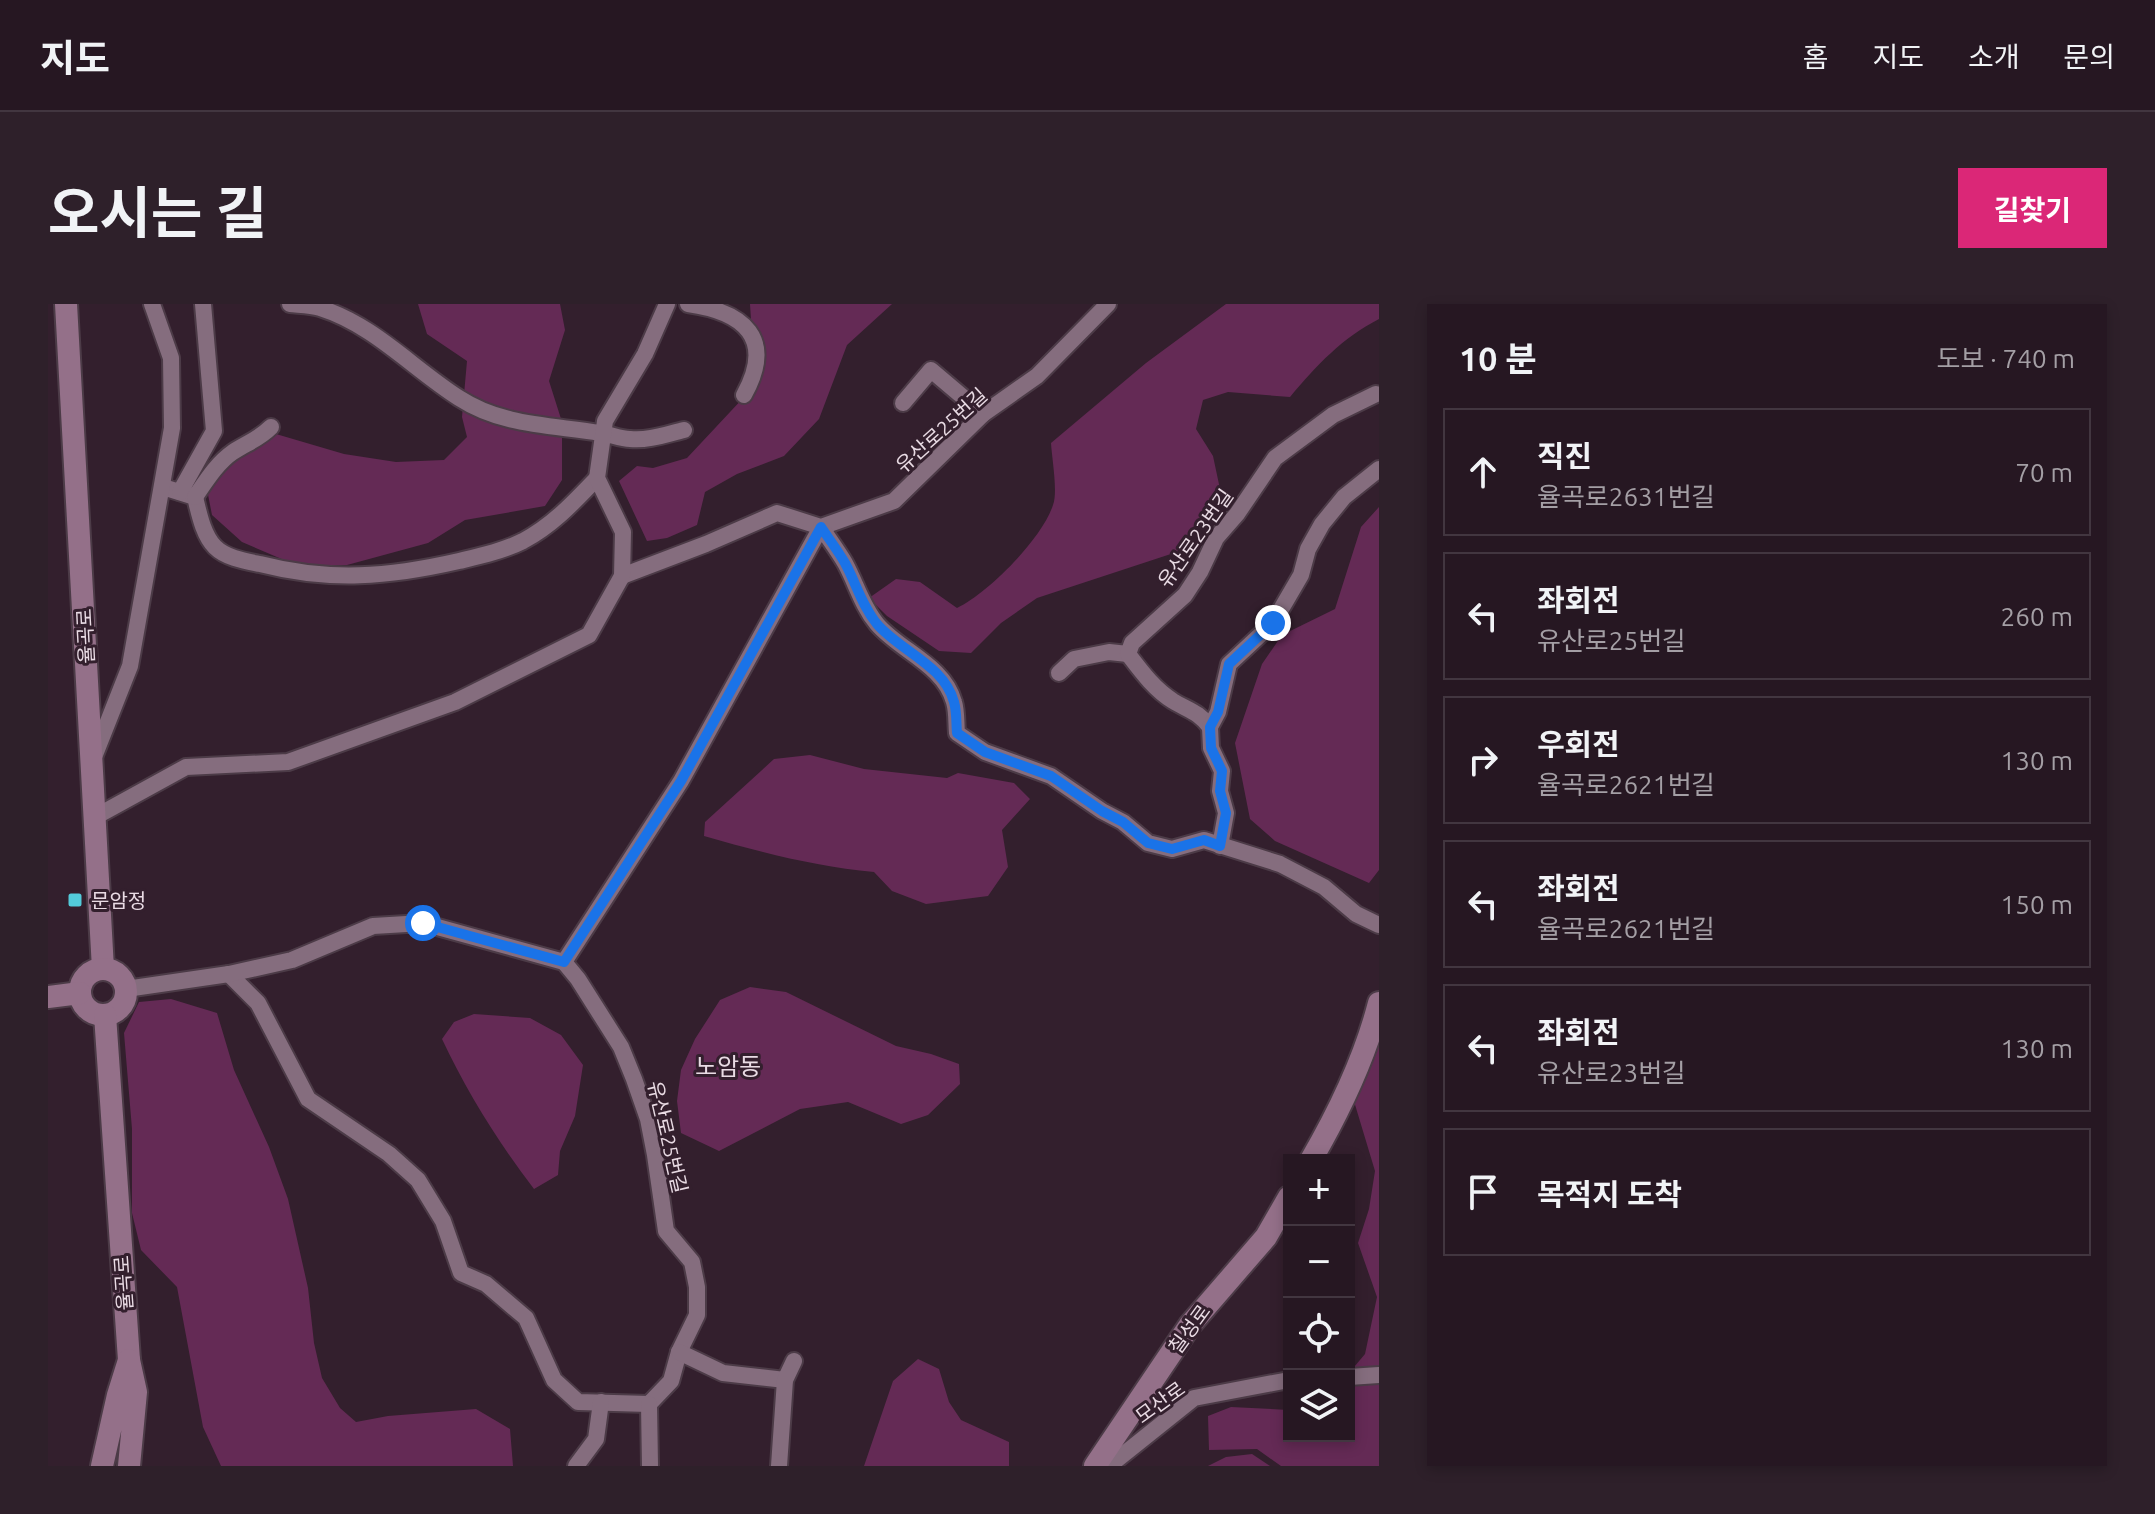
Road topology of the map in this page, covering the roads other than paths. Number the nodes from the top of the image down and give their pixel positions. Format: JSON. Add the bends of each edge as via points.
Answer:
{"nodes":[{"id":1,"x":66,"y":304,"type":"edge"},
{"id":2,"x":152,"y":304,"type":"edge"},
{"id":3,"x":203,"y":304,"type":"edge"},
{"id":4,"x":290,"y":304,"type":"edge"},
{"id":5,"x":687,"y":304,"type":"edge"},
{"id":6,"x":1108,"y":304,"type":"edge"},
{"id":7,"x":667,"y":305,"type":"edge"},
{"id":8,"x":1378,"y":394,"type":"edge"},
{"id":9,"x":744,"y":395,"type":"dead end"},
{"id":10,"x":903,"y":403,"type":"dead end"},
{"id":11,"x":983,"y":414,"type":"junction"},
{"id":12,"x":271,"y":427,"type":"dead end"},
{"id":13,"x":684,"y":430,"type":"dead end"},
{"id":14,"x":603,"y":433,"type":"junction"},
{"id":15,"x":1379,"y":469,"type":"edge"},
{"id":16,"x":597,"y":478,"type":"junction"},
{"id":17,"x":163,"y":487,"type":"junction"},
{"id":18,"x":187,"y":494,"type":"junction"},
{"id":19,"x":821,"y":527,"type":"junction"},
{"id":20,"x":622,"y":576,"type":"junction"},
{"id":21,"x":1128,"y":654,"type":"junction"},
{"id":22,"x":1059,"y":673,"type":"dead end"},
{"id":23,"x":1210,"y":727,"type":"junction"},
{"id":24,"x":92,"y":761,"type":"junction"},
{"id":25,"x":95,"y":817,"type":"junction"},
{"id":26,"x":1220,"y":846,"type":"junction"},
{"id":27,"x":1379,"y":925,"type":"edge"},
{"id":28,"x":564,"y":962,"type":"junction"},
{"id":29,"x":103,"y":969,"type":"junction"},
{"id":30,"x":229,"y":974,"type":"junction"},
{"id":31,"x":126,"y":989,"type":"junction"},
{"id":32,"x":80,"y":993,"type":"junction"},
{"id":33,"x":48,"y":997,"type":"edge"},
{"id":34,"x":1379,"y":1003,"type":"edge"},
{"id":35,"x":105,"y":1015,"type":"junction"},
{"id":36,"x":1314,"y":1154,"type":"edge"},
{"id":37,"x":1283,"y":1207,"type":"edge"},
{"id":38,"x":679,"y":1352,"type":"junction"},
{"id":39,"x":129,"y":1360,"type":"junction"},
{"id":40,"x":794,"y":1361,"type":"dead end"},
{"id":41,"x":1379,"y":1375,"type":"edge"},
{"id":42,"x":1355,"y":1377,"type":"edge"},
{"id":43,"x":785,"y":1380,"type":"junction"},
{"id":44,"x":1283,"y":1381,"type":"edge"},
{"id":45,"x":601,"y":1402,"type":"junction"},
{"id":46,"x":649,"y":1404,"type":"junction"},
{"id":47,"x":102,"y":1466,"type":"edge"},
{"id":48,"x":129,"y":1466,"type":"edge"},
{"id":49,"x":576,"y":1466,"type":"edge"},
{"id":50,"x":650,"y":1466,"type":"edge"},
{"id":51,"x":779,"y":1466,"type":"edge"},
{"id":52,"x":1095,"y":1466,"type":"edge"},
{"id":53,"x":1109,"y":1466,"type":"edge"}],
"edges":[{"from":1,"to":24,"type":"street","name":"율곡로"},
{"from":2,"to":17,"type":"street","via":[[171,358],[172,428]]},
{"from":3,"to":18,"type":"street","via":[[214,431]]},
{"from":4,"to":14,"type":"street","via":[[319,308],[356,324],[484,413]]},
{"from":5,"to":7,"type":"street"},
{"from":5,"to":9,"type":"street","via":[[722,312],[748,331],[757,347],[756,373]]},
{"from":6,"to":11,"type":"street","name":"유산로25번길","via":[[1037,376]]},
{"from":7,"to":14,"type":"street"},
{"from":8,"to":21,"type":"street","name":"유산로23번길","via":[[1333,415],[1275,458],[1216,538],[1185,595],[1132,643]]},
{"from":10,"to":11,"type":"street","via":[[931,370]]},
{"from":11,"to":19,"type":"street","name":"유산로25번길","via":[[894,501]]},
{"from":12,"to":18,"type":"street","via":[[221,461]]},
{"from":13,"to":14,"type":"street","via":[[631,440]]},
{"from":14,"to":16,"type":"street"},
{"from":15,"to":23,"type":"street","via":[[1344,497],[1322,524],[1273,623],[1229,664]]},
{"from":16,"to":18,"type":"street","via":[[557,520],[521,542],[421,570],[376,576],[271,567],[223,553],[206,533]]},
{"from":16,"to":20,"type":"street","via":[[623,532]]},
{"from":17,"to":18,"type":"street"},
{"from":17,"to":24,"type":"street","via":[[130,666]]},
{"from":19,"to":20,"type":"street","via":[[777,513]]},
{"from":19,"to":26,"type":"street","via":[[877,624],[944,683],[954,701],[957,733],[985,752],[1051,776],[1148,843],[1172,849],[1204,840]]},
{"from":19,"to":28,"type":"street","via":[[681,781]]},
{"from":20,"to":25,"type":"street","via":[[589,635],[455,702],[288,762],[186,767]]},
{"from":21,"to":22,"type":"street","via":[[1074,659]]},
{"from":21,"to":23,"type":"street","via":[[1149,681],[1201,715]]},
{"from":23,"to":26,"type":"street","via":[[1226,813]]},
{"from":24,"to":25,"type":"street","name":"율곡로"},
{"from":25,"to":29,"type":"street","name":"율곡로"},
{"from":26,"to":27,"type":"street","via":[[1280,864]]},
{"from":28,"to":30,"type":"street","via":[[423,923],[373,926],[292,960]]},
{"from":28,"to":38,"type":"street","name":"유산로25번길","via":[[630,1068],[648,1119],[666,1231],[692,1262],[697,1315]]},
{"from":29,"to":31,"type":"street","via":[[117,974]]},
{"from":29,"to":32,"type":"street","via":[[84,979]]},
{"from":30,"to":31,"type":"street"},
{"from":30,"to":45,"type":"street","via":[[258,1003],[308,1099],[418,1180],[443,1221],[461,1273],[486,1284],[526,1318],[562,1388],[578,1402]]},
{"from":31,"to":35,"type":"street","via":[[124,1002]]},
{"from":32,"to":33,"type":"street"},
{"from":32,"to":35,"type":"street","via":[[91,1011]]},
{"from":34,"to":36,"type":"street","via":[[1357,1070]]},
{"from":35,"to":39,"type":"street","name":"율곡로"},
{"from":37,"to":52,"type":"street","name":"칠성로","via":[[1266,1237],[1190,1325]]},
{"from":38,"to":43,"type":"street","via":[[723,1373]]},
{"from":38,"to":46,"type":"street","name":"유산로25번길","via":[[671,1381]]},
{"from":39,"to":47,"type":"street"},
{"from":39,"to":48,"type":"street","name":"율곡로","via":[[136,1392]]},
{"from":40,"to":43,"type":"street"},
{"from":41,"to":42,"type":"street"},
{"from":43,"to":51,"type":"street"},
{"from":44,"to":53,"type":"street","name":"모산로","via":[[1194,1398]]},
{"from":45,"to":46,"type":"street"},
{"from":45,"to":49,"type":"street","via":[[596,1439]]},
{"from":46,"to":50,"type":"street"}]}
